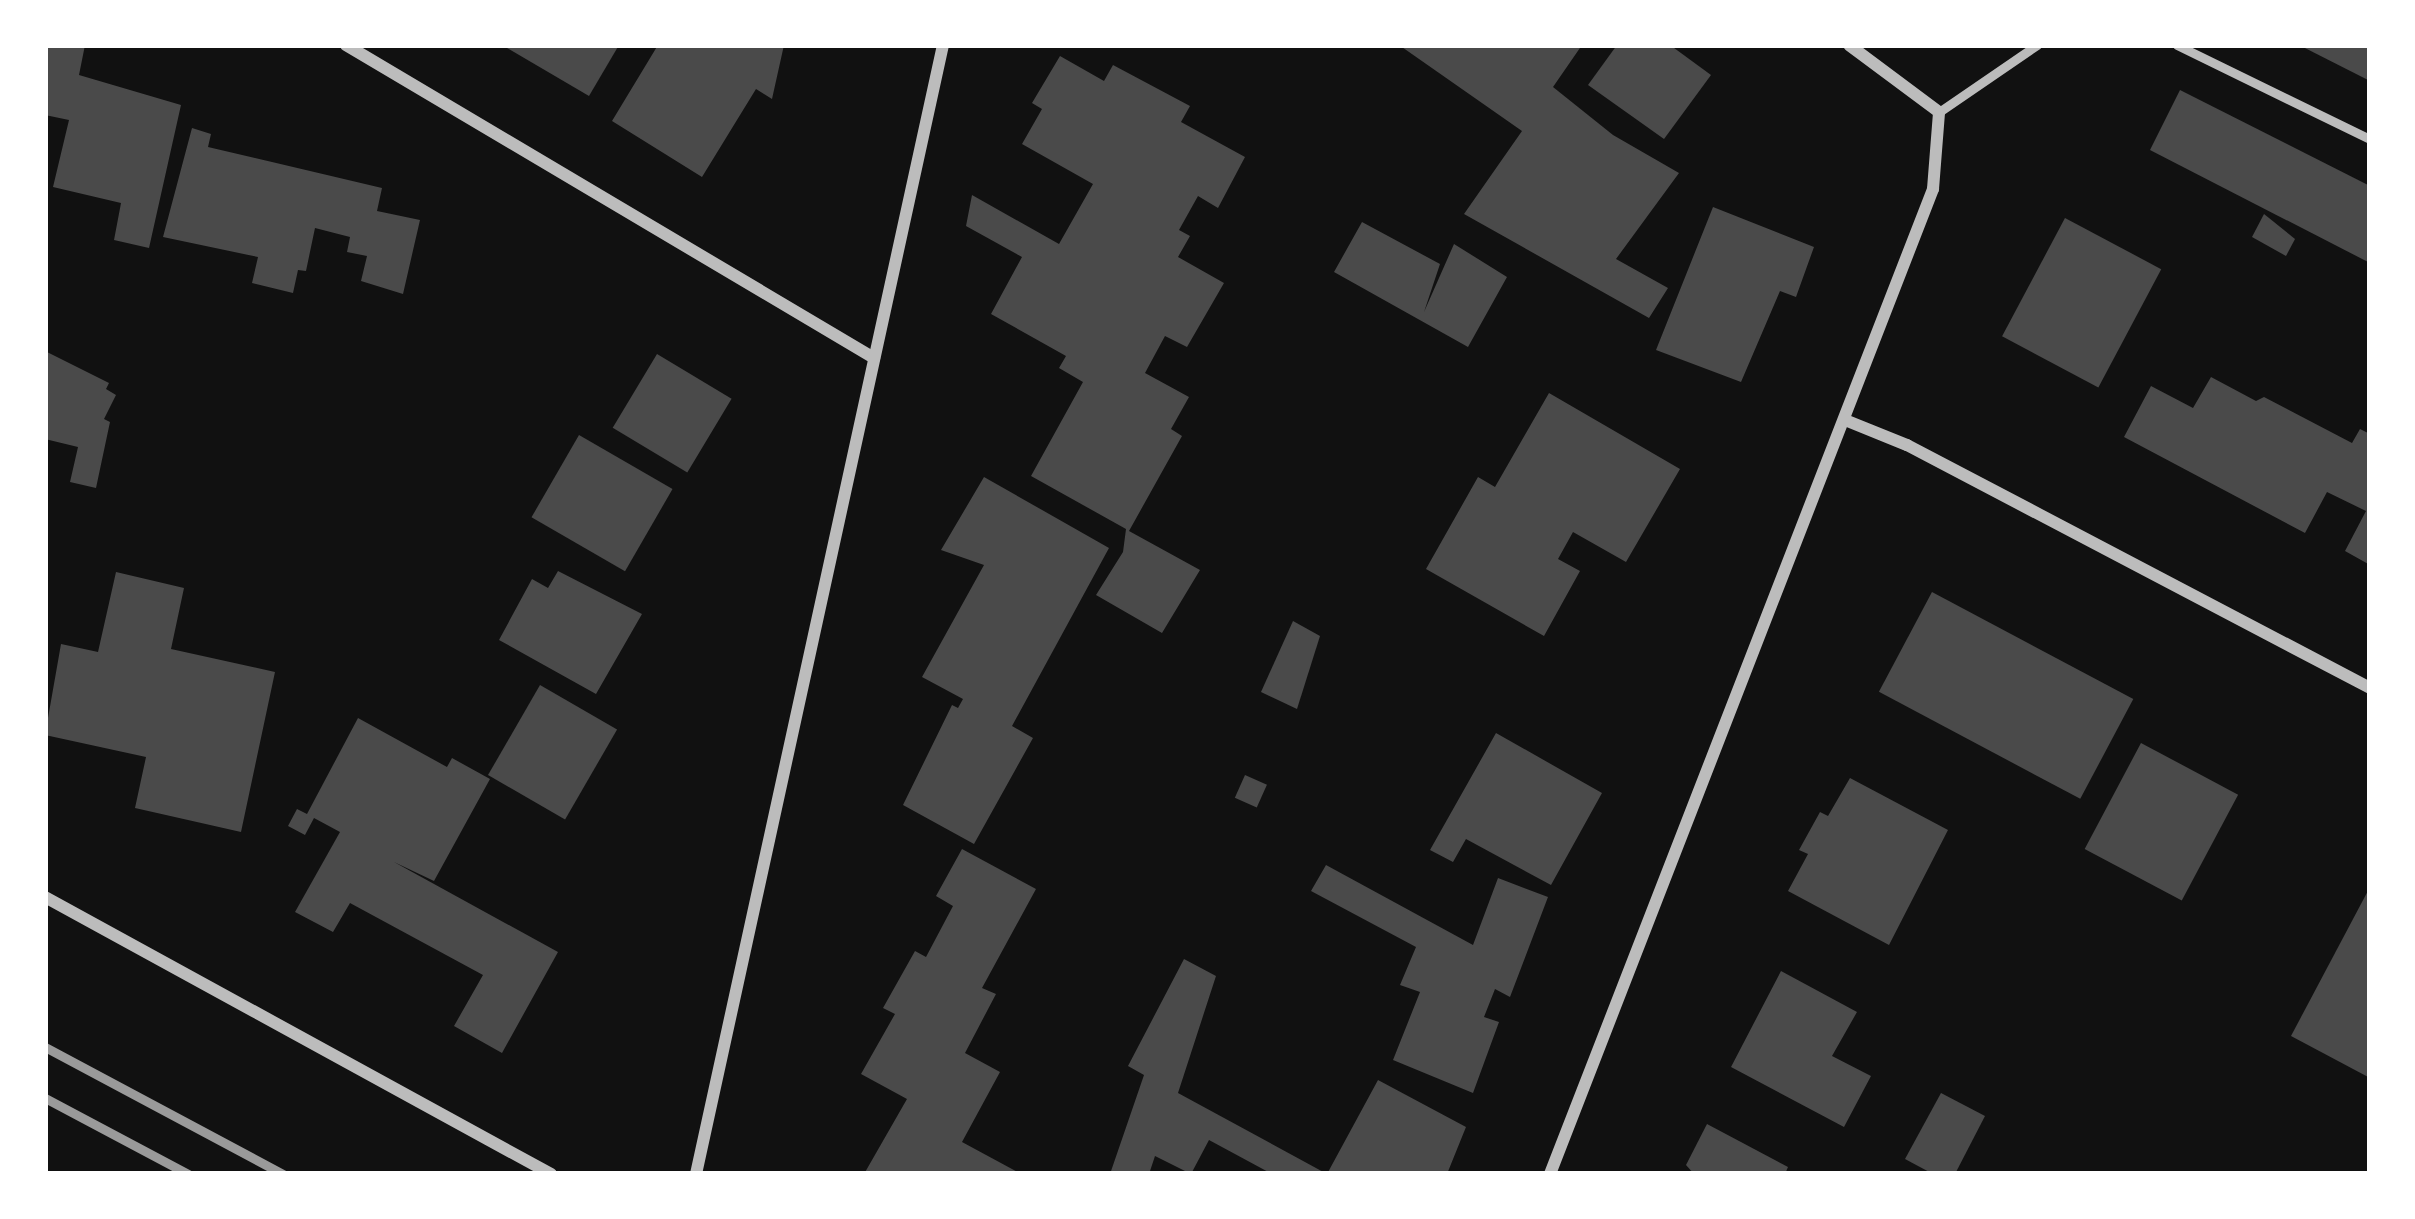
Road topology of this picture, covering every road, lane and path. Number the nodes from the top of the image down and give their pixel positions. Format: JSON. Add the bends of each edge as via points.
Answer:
{"nodes":[{"id":1,"x":346,"y":45,"type":"edge"},
{"id":2,"x":943,"y":45,"type":"edge"},
{"id":3,"x":1850,"y":45,"type":"edge"},
{"id":4,"x":2037,"y":45,"type":"edge"},
{"id":5,"x":2177,"y":45,"type":"edge"},
{"id":6,"x":1939,"y":112,"type":"junction"},
{"id":7,"x":2370,"y":139,"type":"edge"},
{"id":8,"x":874,"y":358,"type":"junction"},
{"id":9,"x":1845,"y":420,"type":"junction"},
{"id":10,"x":2370,"y":688,"type":"edge"},
{"id":11,"x":45,"y":897,"type":"edge"},
{"id":12,"x":551,"y":1174,"type":"edge"},
{"id":13,"x":696,"y":1174,"type":"edge"},
{"id":14,"x":1550,"y":1174,"type":"edge"}],
"edges":[{"from":1,"to":8,"type":"street"},
{"from":2,"to":8,"type":"street"},
{"from":3,"to":6,"type":"street"},
{"from":4,"to":6,"type":"lane"},
{"from":5,"to":7,"type":"lane"},
{"from":6,"to":9,"type":"street","via":[[1934,189]]},
{"from":8,"to":13,"type":"street"},
{"from":9,"to":10,"type":"street"},
{"from":9,"to":14,"type":"street"},
{"from":11,"to":12,"type":"street"}]}
